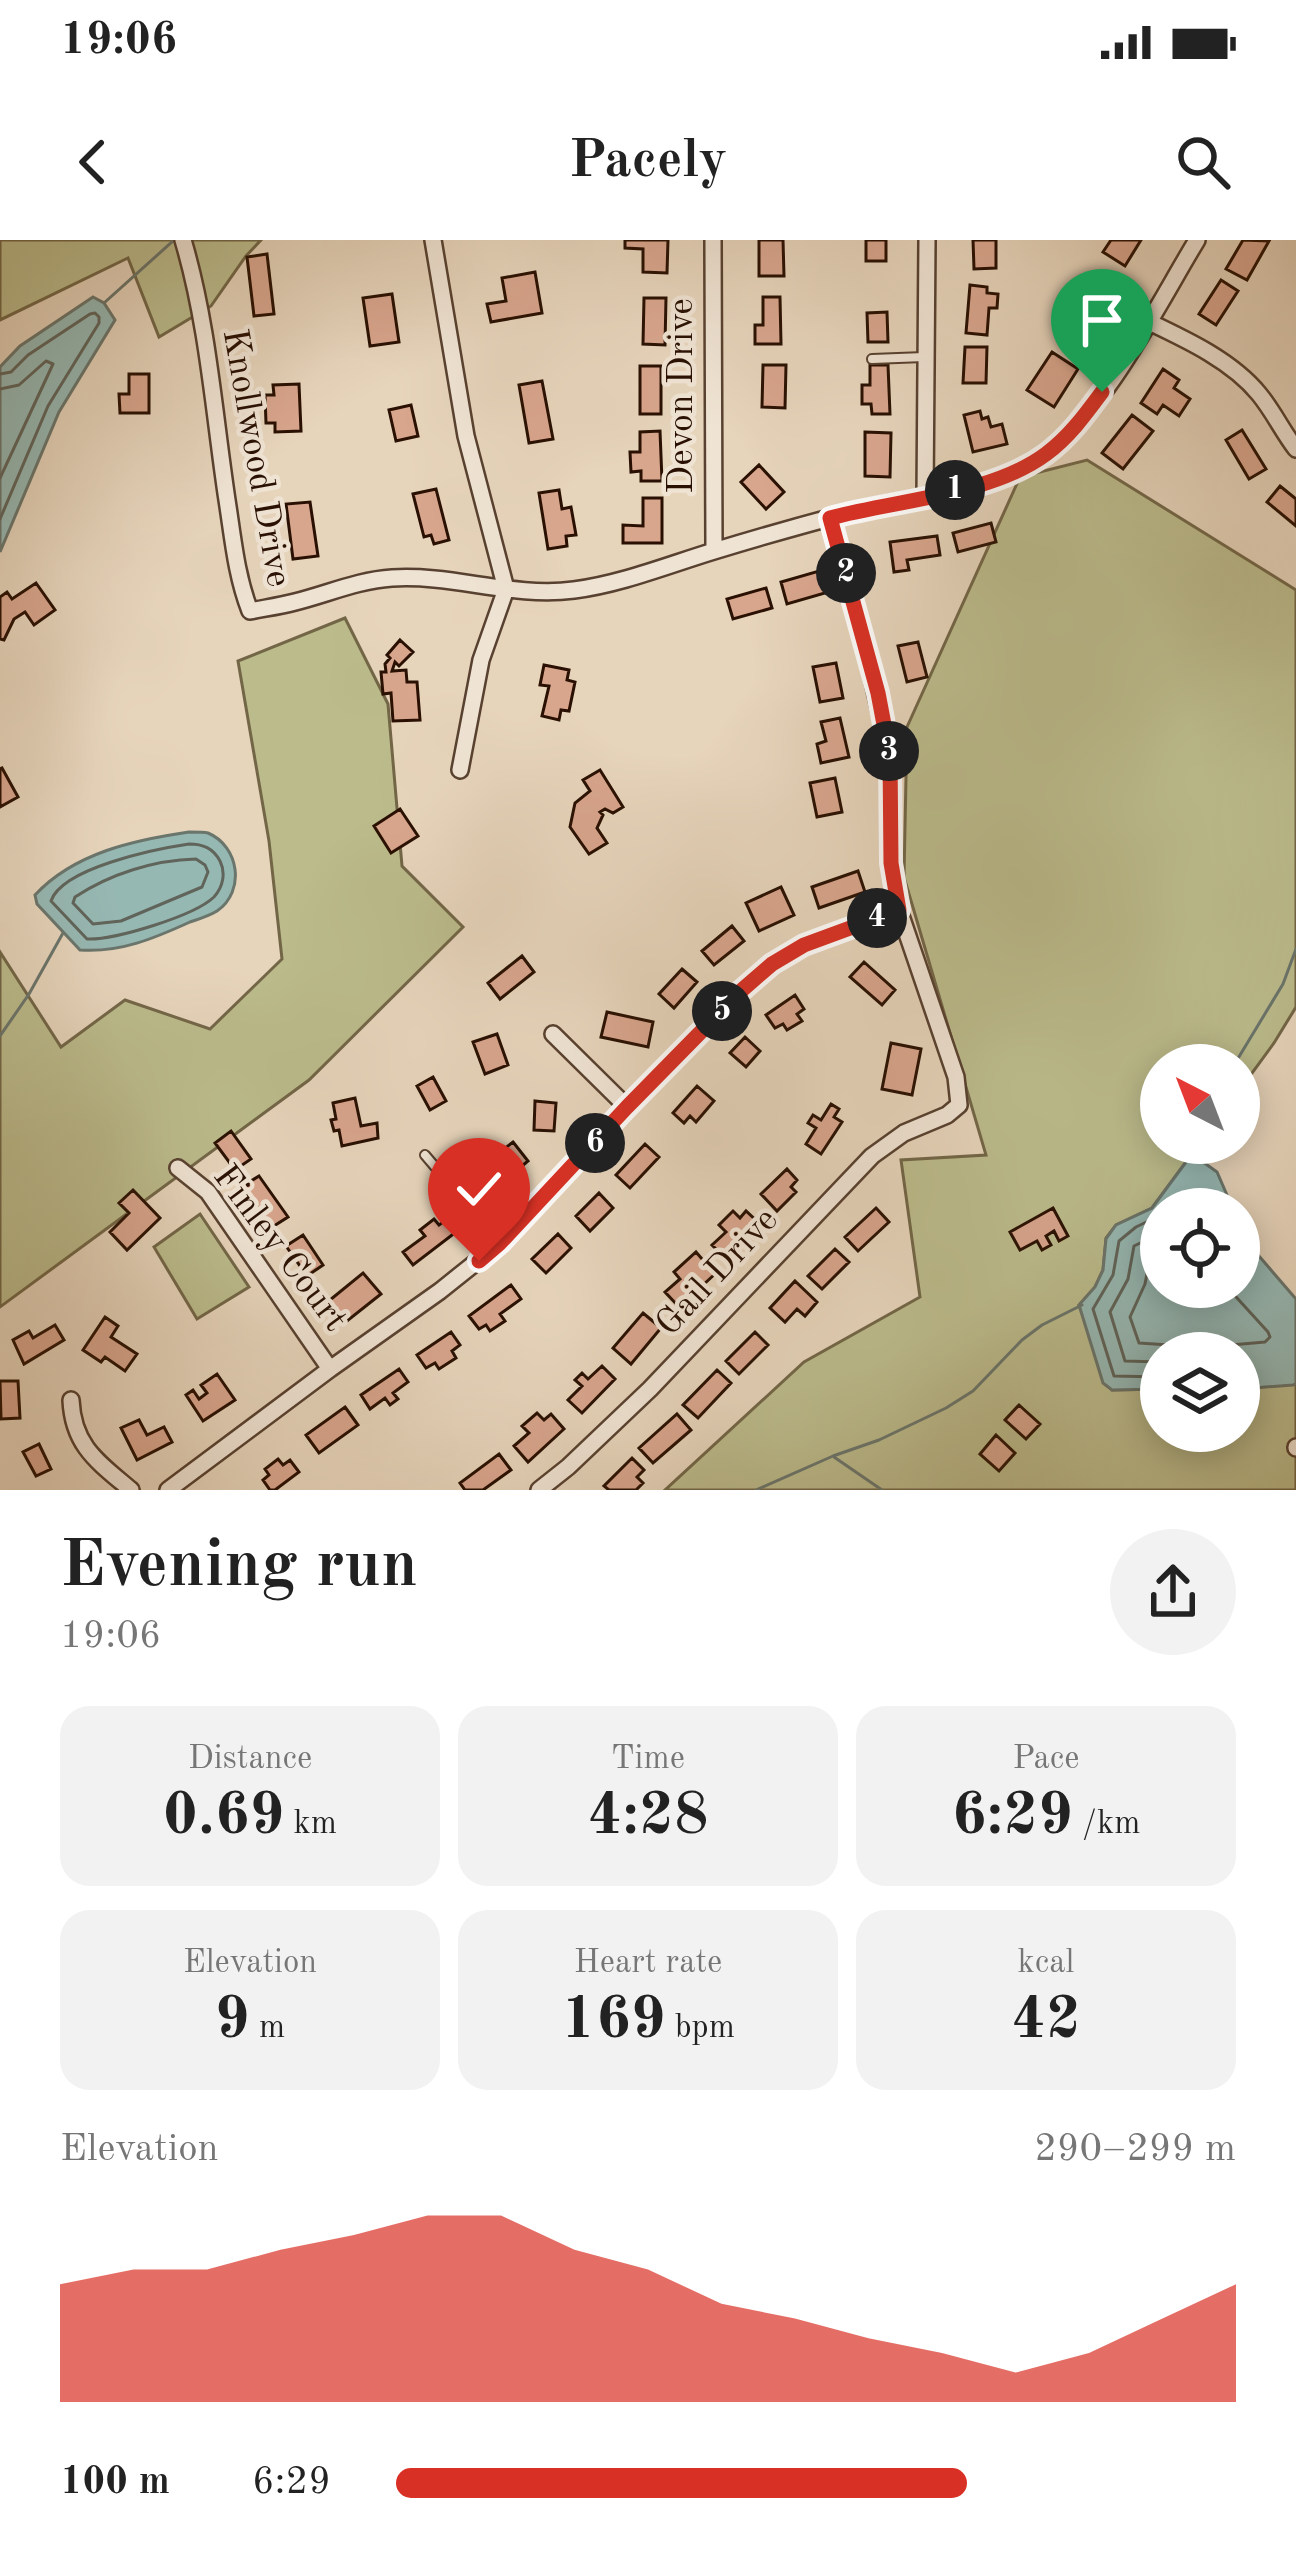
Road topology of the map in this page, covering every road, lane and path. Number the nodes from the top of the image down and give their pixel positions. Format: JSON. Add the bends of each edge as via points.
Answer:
{"nodes":[{"id":1,"x":183,"y":240,"type":"edge"},
{"id":2,"x":433,"y":240,"type":"edge"},
{"id":3,"x":713,"y":240,"type":"edge"},
{"id":4,"x":927,"y":240,"type":"edge"},
{"id":5,"x":1197,"y":240,"type":"edge"},
{"id":6,"x":1149,"y":322,"type":"junction"},
{"id":7,"x":926,"y":356,"type":"junction"},
{"id":8,"x":872,"y":359,"type":"dead end"},
{"id":9,"x":1296,"y":449,"type":"edge"},
{"id":10,"x":925,"y":497,"type":"junction"},
{"id":11,"x":830,"y":518,"type":"junction"},
{"id":12,"x":714,"y":551,"type":"junction"},
{"id":13,"x":506,"y":590,"type":"junction"},
{"id":14,"x":460,"y":770,"type":"dead end"},
{"id":15,"x":899,"y":910,"type":"junction"},
{"id":16,"x":554,"y":1034,"type":"dead end"},
{"id":17,"x":627,"y":1107,"type":"junction"},
{"id":18,"x":425,"y":1155,"type":"dead end"},
{"id":19,"x":178,"y":1168,"type":"dead end"},
{"id":20,"x":500,"y":1243,"type":"junction"},
{"id":21,"x":330,"y":1369,"type":"junction"},
{"id":22,"x":71,"y":1400,"type":"dead end"},
{"id":23,"x":130,"y":1490,"type":"edge"},
{"id":24,"x":168,"y":1490,"type":"edge"},
{"id":25,"x":539,"y":1490,"type":"edge"}],
"edges":[{"from":1,"to":13,"type":"street","name":"Knollwood Drive","via":[[250,611],[393,578]]},
{"from":2,"to":13,"type":"street","via":[[466,436]]},
{"from":3,"to":12,"type":"street","name":"Devon Drive"},
{"from":4,"to":7,"type":"street"},
{"from":5,"to":6,"type":"street","name":"Knollwood Drive"},
{"from":6,"to":9,"type":"street","via":[[1245,379]]},
{"from":6,"to":10,"type":"street","name":"Knollwood Drive","via":[[1081,422],[1044,456],[983,484]]},
{"from":7,"to":8,"type":"lane"},
{"from":7,"to":10,"type":"street"},
{"from":10,"to":11,"type":"street","name":"Knollwood Drive"},
{"from":11,"to":12,"type":"street","name":"Knollwood Drive"},
{"from":11,"to":15,"type":"street","via":[[890,756]]},
{"from":12,"to":13,"type":"street","name":"Knollwood Drive","via":[[586,588]]},
{"from":13,"to":14,"type":"street","via":[[481,660]]},
{"from":15,"to":17,"type":"street","via":[[772,964]]},
{"from":15,"to":25,"type":"street","name":"Gail Drive","via":[[959,1105],[872,1156],[650,1389]]},
{"from":16,"to":17,"type":"street"},
{"from":17,"to":20,"type":"street"},
{"from":18,"to":20,"type":"lane"},
{"from":19,"to":21,"type":"street","name":"Finley Court","via":[[208,1192]]},
{"from":20,"to":21,"type":"street"},
{"from":21,"to":24,"type":"street"},
{"from":22,"to":23,"type":"street","via":[[80,1440]]}]}
